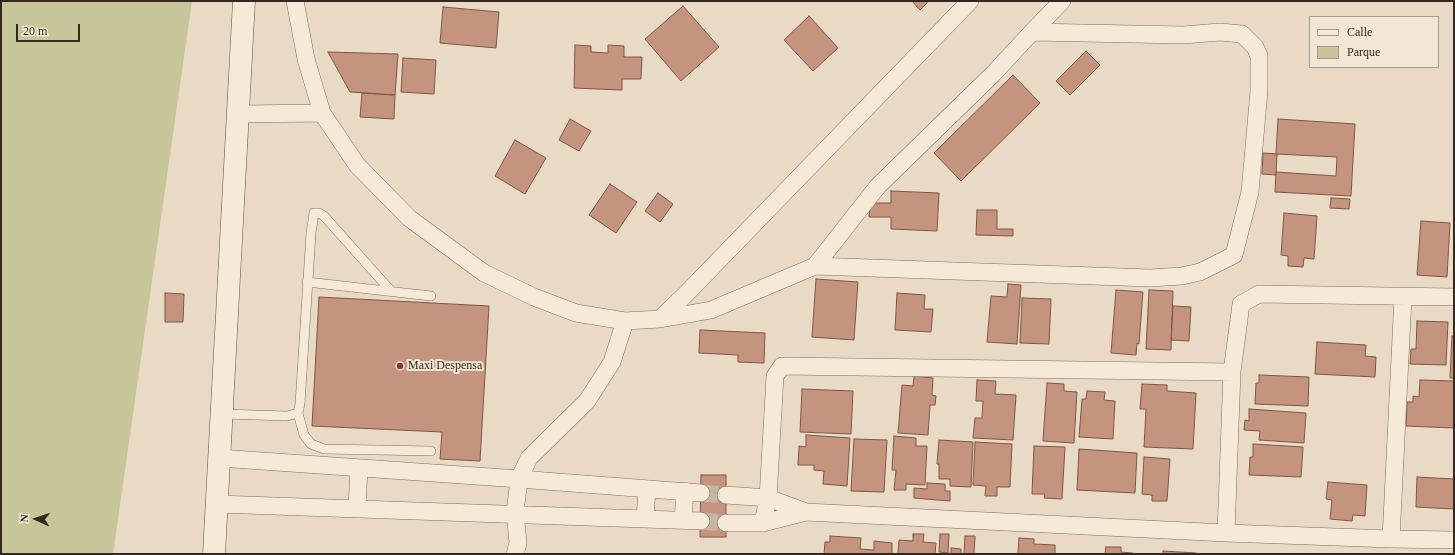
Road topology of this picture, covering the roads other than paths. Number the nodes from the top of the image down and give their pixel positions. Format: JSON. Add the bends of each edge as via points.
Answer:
{"nodes":[{"id":1,"x":244,"y":1,"type":"edge"},
{"id":2,"x":295,"y":1,"type":"edge"},
{"id":3,"x":970,"y":1,"type":"edge"},
{"id":4,"x":1062,"y":1,"type":"edge"},
{"id":5,"x":1032,"y":32,"type":"junction"},
{"id":6,"x":322,"y":113,"type":"junction"},
{"id":7,"x":238,"y":114,"type":"junction"},
{"id":8,"x":815,"y":266,"type":"junction"},
{"id":9,"x":307,"y":282,"type":"junction"},
{"id":10,"x":391,"y":291,"type":"junction"},
{"id":11,"x":431,"y":296,"type":"dead end"},
{"id":12,"x":1403,"y":296,"type":"junction"},
{"id":13,"x":1454,"y":297,"type":"edge"},
{"id":14,"x":660,"y":319,"type":"junction"},
{"id":15,"x":625,"y":321,"type":"junction"},
{"id":16,"x":1232,"y":372,"type":"junction"},
{"id":17,"x":222,"y":414,"type":"junction"},
{"id":18,"x":298,"y":414,"type":"junction"},
{"id":19,"x":431,"y":451,"type":"dead end"},
{"id":20,"x":219,"y":458,"type":"junction"},
{"id":21,"x":359,"y":468,"type":"junction"},
{"id":22,"x":519,"y":479,"type":"junction"},
{"id":23,"x":647,"y":489,"type":"junction"},
{"id":24,"x":726,"y":495,"type":"tunnel mouth"},
{"id":25,"x":768,"y":498,"type":"junction"},
{"id":26,"x":217,"y":504,"type":"junction"},
{"id":27,"x":357,"y":508,"type":"junction"},
{"id":28,"x":806,"y":512,"type":"junction"},
{"id":29,"x":515,"y":513,"type":"junction"},
{"id":30,"x":645,"y":519,"type":"junction"},
{"id":31,"x":683,"y":520,"type":"junction"},
{"id":32,"x":701,"y":521,"type":"tunnel mouth"},
{"id":33,"x":726,"y":523,"type":"tunnel mouth"},
{"id":34,"x":763,"y":523,"type":"junction"},
{"id":35,"x":1226,"y":533,"type":"junction"},
{"id":36,"x":1390,"y":539,"type":"junction"},
{"id":37,"x":1454,"y":540,"type":"edge"},
{"id":38,"x":214,"y":554,"type":"edge"},
{"id":39,"x":514,"y":554,"type":"edge"}],
"edges":[{"from":1,"to":7,"type":"street"},
{"from":2,"to":6,"type":"street","via":[[306,59]]},
{"from":3,"to":14,"type":"street"},
{"from":4,"to":5,"type":"street"},
{"from":5,"to":8,"type":"street","via":[[993,74],[878,186]]},
{"from":5,"to":8,"type":"street","via":[[1183,35],[1220,32],[1242,34],[1255,47],[1259,56],[1259,90],[1250,192],[1234,254],[1200,272],[1150,278]]},
{"from":6,"to":7,"type":"street"},
{"from":6,"to":15,"type":"street","via":[[357,164],[409,218],[484,273],[534,297],[576,313]]},
{"from":7,"to":17,"type":"street"},
{"from":8,"to":14,"type":"street","via":[[711,310]]},
{"from":9,"to":10,"type":"lane"},
{"from":9,"to":10,"type":"lane","via":[[314,214],[319,213]]},
{"from":9,"to":18,"type":"lane"},
{"from":10,"to":11,"type":"lane"},
{"from":12,"to":13,"type":"street"},
{"from":12,"to":16,"type":"street","via":[[1259,294],[1241,304]]},
{"from":12,"to":36,"type":"street"},
{"from":14,"to":15,"type":"street"},
{"from":15,"to":22,"type":"street","via":[[612,362],[587,401],[529,458]]},
{"from":16,"to":25,"type":"street","via":[[782,366],[775,376]]},
{"from":16,"to":35,"type":"street"},
{"from":17,"to":18,"type":"lane"},
{"from":17,"to":20,"type":"street"},
{"from":18,"to":19,"type":"lane","via":[[304,435],[311,444],[324,449]]},
{"from":20,"to":21,"type":"street"},
{"from":20,"to":26,"type":"street"},
{"from":21,"to":22,"type":"street"},
{"from":21,"to":27,"type":"street"},
{"from":22,"to":23,"type":"street"},
{"from":22,"to":29,"type":"street"},
{"from":23,"to":30,"type":"street"},
{"from":23,"to":31,"type":"street","via":[[693,492]]},
{"from":24,"to":25,"type":"street"},
{"from":25,"to":28,"type":"street"},
{"from":25,"to":34,"type":"street"},
{"from":26,"to":27,"type":"street"},
{"from":26,"to":38,"type":"street"},
{"from":27,"to":29,"type":"street"},
{"from":28,"to":34,"type":"street"},
{"from":28,"to":35,"type":"street"},
{"from":29,"to":30,"type":"street"},
{"from":29,"to":39,"type":"street","via":[[518,543]]},
{"from":30,"to":31,"type":"street"},
{"from":31,"to":32,"type":"street"},
{"from":33,"to":34,"type":"street"},
{"from":35,"to":36,"type":"street"},
{"from":36,"to":37,"type":"street"}]}
